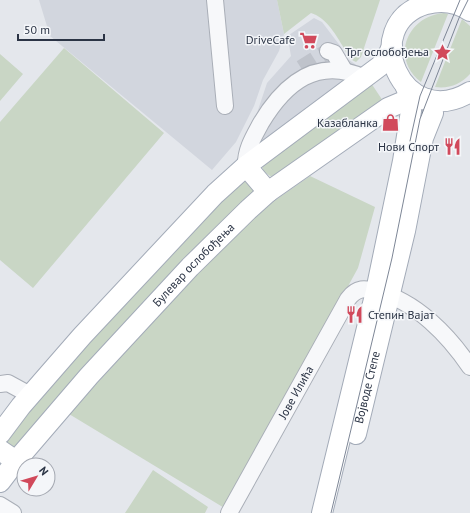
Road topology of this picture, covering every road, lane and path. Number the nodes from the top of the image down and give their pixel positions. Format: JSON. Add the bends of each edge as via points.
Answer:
{"nodes":[{"id":1,"x":215,"y":0,"type":"edge"},
{"id":2,"x":463,"y":6,"type":"edge"},
{"id":3,"x":407,"y":8,"type":"edge"},
{"id":4,"x":392,"y":47,"type":"junction"},
{"id":5,"x":328,"y":51,"type":"dead end"},
{"id":6,"x":301,"y":68,"type":"tunnel mouth"},
{"id":7,"x":344,"y":70,"type":"junction"},
{"id":8,"x":365,"y":78,"type":"junction"},
{"id":9,"x":286,"y":89,"type":"junction"},
{"id":10,"x":461,"y":96,"type":"edge"},
{"id":11,"x":419,"y":99,"type":"junction"},
{"id":12,"x":225,"y":106,"type":"dead end"},
{"id":13,"x":246,"y":166,"type":"junction"},
{"id":14,"x":268,"y":192,"type":"junction"},
{"id":15,"x":383,"y":293,"type":"junction"},
{"id":16,"x":470,"y":367,"type":"edge"},
{"id":17,"x":0,"y":384,"type":"edge"},
{"id":18,"x":30,"y":395,"type":"junction"},
{"id":19,"x":0,"y":434,"type":"edge"},
{"id":20,"x":8,"y":455,"type":"edge"},
{"id":21,"x":0,"y":482,"type":"edge"},
{"id":22,"x":0,"y":505,"type":"edge"},
{"id":23,"x":13,"y":513,"type":"edge"},
{"id":24,"x":229,"y":513,"type":"edge"},
{"id":25,"x":322,"y":513,"type":"edge"},
{"id":26,"x":337,"y":513,"type":"edge"}],
"edges":[{"from":1,"to":12,"type":"street"},
{"from":2,"to":3,"type":"main road","via":[[450,2],[436,2]]},
{"from":3,"to":4,"type":"main road","via":[[397,28]]},
{"from":4,"to":8,"type":"main road","via":[[383,63]]},
{"from":4,"to":11,"type":"main road","via":[[394,67]]},
{"from":5,"to":7,"type":"street","via":[[334,53]]},
{"from":6,"to":9,"type":"street"},
{"from":7,"to":8,"type":"street"},
{"from":7,"to":9,"type":"street","via":[[324,70],[311,74]]},
{"from":8,"to":13,"type":"main road"},
{"from":9,"to":13,"type":"street","via":[[258,129],[246,153]]},
{"from":10,"to":11,"type":"main road","name":"Булевар ослобођења","via":[[439,101]]},
{"from":11,"to":14,"type":"main road","name":"Булевар ослобођења","via":[[388,108]]},
{"from":11,"to":15,"type":"main road","name":"Војводе Степе","via":[[411,117]]},
{"from":11,"to":15,"type":"main road","name":"Војводе Степе","via":[[424,123],[416,139],[398,228],[396,262]]},
{"from":13,"to":14,"type":"main road"},
{"from":13,"to":18,"type":"main road","via":[[177,233]]},
{"from":14,"to":20,"type":"main road","name":"Булевар ослобођења","via":[[208,248],[81,384]]},
{"from":15,"to":16,"type":"street","via":[[400,299],[433,324]]},
{"from":15,"to":24,"type":"street","name":"Јове Илића","via":[[359,289],[348,299]]},
{"from":15,"to":25,"type":"main road","name":"Војводе Степе","via":[[344,426]]},
{"from":15,"to":26,"type":"main road","name":"Војводе Степе"},
{"from":17,"to":18,"type":"street","via":[[8,383]]},
{"from":18,"to":19,"type":"main road"},
{"from":20,"to":21,"type":"main road","name":"Булевар ослобођења"},
{"from":22,"to":23,"type":"street"}]}
